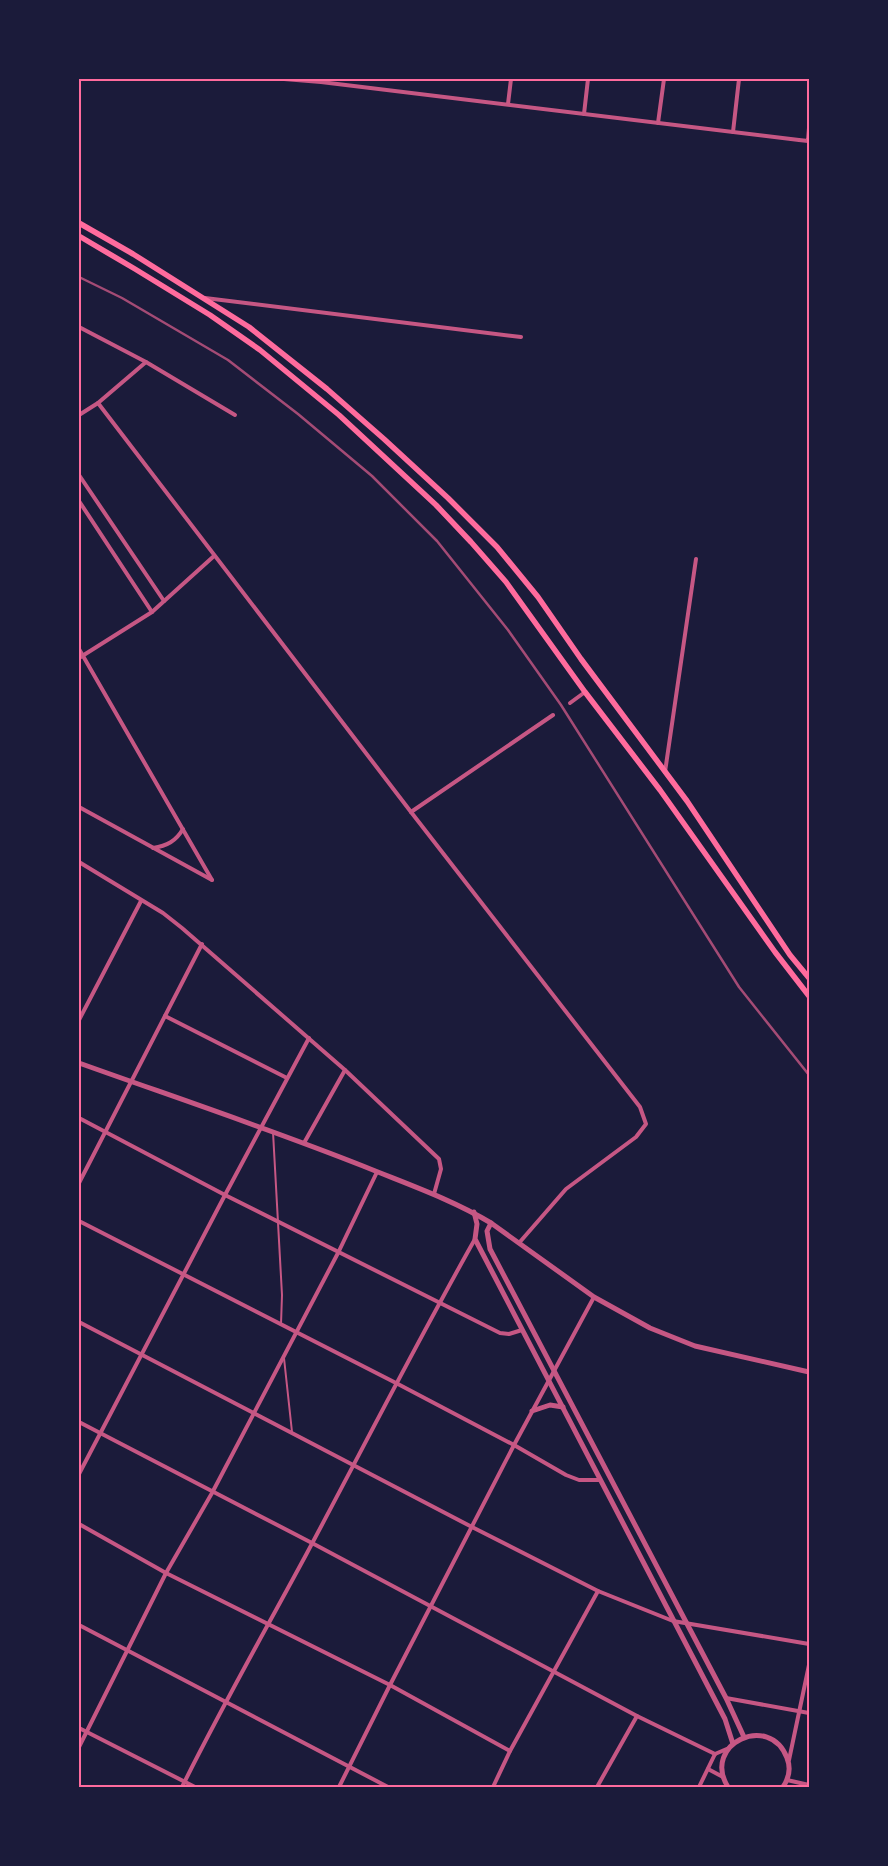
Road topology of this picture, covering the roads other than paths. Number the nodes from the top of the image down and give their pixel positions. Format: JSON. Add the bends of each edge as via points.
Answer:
{"nodes":[{"id":1,"x":284,"y":79,"type":"edge"},
{"id":2,"x":511,"y":79,"type":"edge"},
{"id":3,"x":588,"y":79,"type":"edge"},
{"id":4,"x":664,"y":79,"type":"edge"},
{"id":5,"x":739,"y":79,"type":"edge"},
{"id":6,"x":322,"y":80,"type":"edge"},
{"id":7,"x":508,"y":104,"type":"junction"},
{"id":8,"x":584,"y":114,"type":"junction"},
{"id":9,"x":658,"y":123,"type":"junction"},
{"id":10,"x":809,"y":128,"type":"edge"},
{"id":11,"x":733,"y":132,"type":"junction"},
{"id":12,"x":79,"y":223,"type":"edge"},
{"id":13,"x":79,"y":236,"type":"edge"},
{"id":14,"x":203,"y":298,"type":"junction"},
{"id":15,"x":79,"y":326,"type":"edge"},
{"id":16,"x":521,"y":337,"type":"dead end"},
{"id":17,"x":146,"y":362,"type":"junction"},
{"id":18,"x":98,"y":403,"type":"junction"},
{"id":19,"x":79,"y":415,"type":"edge"},
{"id":20,"x":235,"y":415,"type":"dead end"},
{"id":21,"x":79,"y":475,"type":"edge"},
{"id":22,"x":79,"y":501,"type":"edge"},
{"id":23,"x":214,"y":556,"type":"junction"},
{"id":24,"x":696,"y":559,"type":"dead end"},
{"id":25,"x":164,"y":601,"type":"junction"},
{"id":26,"x":152,"y":612,"type":"junction"},
{"id":27,"x":79,"y":649,"type":"edge"},
{"id":28,"x":81,"y":656,"type":"edge"},
{"id":29,"x":585,"y":692,"type":"junction"},
{"id":30,"x":570,"y":703,"type":"dead end"},
{"id":31,"x":553,"y":714,"type":"dead end"},
{"id":32,"x":665,"y":772,"type":"junction"},
{"id":33,"x":80,"y":806,"type":"edge"},
{"id":34,"x":411,"y":812,"type":"junction"},
{"id":35,"x":183,"y":829,"type":"junction"},
{"id":36,"x":153,"y":848,"type":"junction"},
{"id":37,"x":79,"y":862,"type":"edge"},
{"id":38,"x":141,"y":901,"type":"junction"},
{"id":39,"x":202,"y":944,"type":"junction"},
{"id":40,"x":809,"y":978,"type":"edge"},
{"id":41,"x":809,"y":996,"type":"edge"},
{"id":42,"x":165,"y":1016,"type":"junction"},
{"id":43,"x":79,"y":1020,"type":"edge"},
{"id":44,"x":309,"y":1038,"type":"junction"},
{"id":45,"x":79,"y":1063,"type":"edge"},
{"id":46,"x":345,"y":1070,"type":"junction"},
{"id":47,"x":287,"y":1078,"type":"junction"},
{"id":48,"x":132,"y":1082,"type":"junction"},
{"id":49,"x":79,"y":1118,"type":"edge"},
{"id":50,"x":261,"y":1129,"type":"junction"},
{"id":51,"x":106,"y":1132,"type":"junction"},
{"id":52,"x":273,"y":1132,"type":"junction"},
{"id":53,"x":304,"y":1143,"type":"junction"},
{"id":54,"x":377,"y":1172,"type":"junction"},
{"id":55,"x":79,"y":1183,"type":"edge"},
{"id":56,"x":434,"y":1194,"type":"junction"},
{"id":57,"x":225,"y":1195,"type":"junction"},
{"id":58,"x":474,"y":1212,"type":"junction"},
{"id":59,"x":79,"y":1220,"type":"edge"},
{"id":60,"x":277,"y":1221,"type":"junction"},
{"id":61,"x":491,"y":1223,"type":"junction"},
{"id":62,"x":475,"y":1239,"type":"junction"},
{"id":63,"x":519,"y":1243,"type":"junction"},
{"id":64,"x":338,"y":1253,"type":"junction"},
{"id":65,"x":184,"y":1274,"type":"junction"},
{"id":66,"x":594,"y":1297,"type":"junction"},
{"id":67,"x":439,"y":1303,"type":"junction"},
{"id":68,"x":79,"y":1322,"type":"edge"},
{"id":69,"x":281,"y":1324,"type":"junction"},
{"id":70,"x":522,"y":1330,"type":"junction"},
{"id":71,"x":297,"y":1332,"type":"junction"},
{"id":72,"x":142,"y":1354,"type":"junction"},
{"id":73,"x":284,"y":1356,"type":"junction"},
{"id":74,"x":555,"y":1370,"type":"junction"},
{"id":75,"x":809,"y":1372,"type":"edge"},
{"id":76,"x":549,"y":1380,"type":"junction"},
{"id":77,"x":396,"y":1383,"type":"junction"},
{"id":78,"x":563,"y":1406,"type":"junction"},
{"id":79,"x":532,"y":1412,"type":"junction"},
{"id":80,"x":253,"y":1413,"type":"junction"},
{"id":81,"x":79,"y":1422,"type":"edge"},
{"id":82,"x":292,"y":1432,"type":"junction"},
{"id":83,"x":100,"y":1434,"type":"junction"},
{"id":84,"x":514,"y":1445,"type":"junction"},
{"id":85,"x":352,"y":1466,"type":"junction"},
{"id":86,"x":79,"y":1474,"type":"edge"},
{"id":87,"x":599,"y":1480,"type":"junction"},
{"id":88,"x":212,"y":1492,"type":"junction"},
{"id":89,"x":79,"y":1524,"type":"edge"},
{"id":90,"x":472,"y":1527,"type":"junction"},
{"id":91,"x":312,"y":1543,"type":"junction"},
{"id":92,"x":166,"y":1573,"type":"junction"},
{"id":93,"x":598,"y":1591,"type":"junction"},
{"id":94,"x":431,"y":1607,"type":"junction"},
{"id":95,"x":673,"y":1621,"type":"junction"},
{"id":96,"x":269,"y":1624,"type":"junction"},
{"id":97,"x":79,"y":1625,"type":"edge"},
{"id":98,"x":686,"y":1625,"type":"junction"},
{"id":99,"x":809,"y":1644,"type":"edge"},
{"id":100,"x":128,"y":1650,"type":"junction"},
{"id":101,"x":809,"y":1665,"type":"edge"},
{"id":102,"x":554,"y":1672,"type":"junction"},
{"id":103,"x":390,"y":1685,"type":"junction"},
{"id":104,"x":726,"y":1698,"type":"junction"},
{"id":105,"x":226,"y":1702,"type":"junction"},
{"id":106,"x":799,"y":1711,"type":"junction"},
{"id":107,"x":809,"y":1714,"type":"edge"},
{"id":108,"x":638,"y":1716,"type":"junction"},
{"id":109,"x":79,"y":1728,"type":"edge"},
{"id":110,"x":86,"y":1732,"type":"junction"},
{"id":111,"x":744,"y":1737,"type":"junction"},
{"id":112,"x":79,"y":1746,"type":"edge"},
{"id":113,"x":731,"y":1746,"type":"junction"},
{"id":114,"x":510,"y":1751,"type":"junction"},
{"id":115,"x":716,"y":1754,"type":"junction"},
{"id":116,"x":788,"y":1762,"type":"junction"},
{"id":117,"x":349,"y":1768,"type":"junction"},
{"id":118,"x":708,"y":1769,"type":"junction"},
{"id":119,"x":723,"y":1777,"type":"junction"},
{"id":120,"x":787,"y":1780,"type":"junction"},
{"id":121,"x":184,"y":1782,"type":"junction"},
{"id":122,"x":809,"y":1785,"type":"edge"},
{"id":123,"x":182,"y":1787,"type":"edge"},
{"id":124,"x":195,"y":1787,"type":"edge"},
{"id":125,"x":339,"y":1787,"type":"edge"},
{"id":126,"x":388,"y":1787,"type":"edge"},
{"id":127,"x":493,"y":1787,"type":"edge"},
{"id":128,"x":598,"y":1787,"type":"edge"},
{"id":129,"x":699,"y":1787,"type":"edge"},
{"id":130,"x":728,"y":1787,"type":"edge"},
{"id":131,"x":783,"y":1787,"type":"edge"}],
"edges":[{"from":1,"to":6,"type":"street"},
{"from":2,"to":7,"type":"street"},
{"from":3,"to":8,"type":"street"},
{"from":4,"to":9,"type":"street"},
{"from":5,"to":11,"type":"street"},
{"from":6,"to":7,"type":"street"},
{"from":7,"to":8,"type":"street"},
{"from":8,"to":9,"type":"street"},
{"from":9,"to":11,"type":"street"},
{"from":10,"to":11,"type":"street","via":[[808,141]]},
{"from":12,"to":14,"type":"main road"},
{"from":13,"to":29,"type":"main road","via":[[210,315],[260,350],[339,415],[436,505],[483,555]]},
{"from":14,"to":16,"type":"street"},
{"from":14,"to":32,"type":"main road","via":[[249,327],[327,389],[476,526],[538,597]]},
{"from":15,"to":17,"type":"street"},
{"from":17,"to":18,"type":"street"},
{"from":17,"to":20,"type":"street"},
{"from":18,"to":19,"type":"street"},
{"from":18,"to":23,"type":"street"},
{"from":21,"to":25,"type":"street"},
{"from":22,"to":26,"type":"street"},
{"from":23,"to":25,"type":"street"},
{"from":23,"to":34,"type":"street"},
{"from":24,"to":32,"type":"street"},
{"from":25,"to":26,"type":"street"},
{"from":26,"to":28,"type":"street"},
{"from":27,"to":28,"type":"street"},
{"from":28,"to":35,"type":"street"},
{"from":29,"to":30,"type":"street"},
{"from":29,"to":41,"type":"main road"},
{"from":31,"to":34,"type":"street"},
{"from":32,"to":40,"type":"main road"},
{"from":33,"to":36,"type":"street"},
{"from":34,"to":63,"type":"street","via":[[640,1107],[646,1124],[636,1137],[566,1189]]},
{"from":35,"to":36,"type":"street","via":[[174,841]]},
{"from":35,"to":36,"type":"street","via":[[212,880]]},
{"from":37,"to":38,"type":"street"},
{"from":38,"to":39,"type":"street","via":[[163,913]]},
{"from":38,"to":43,"type":"street"},
{"from":39,"to":42,"type":"street"},
{"from":39,"to":44,"type":"street"},
{"from":42,"to":47,"type":"street"},
{"from":42,"to":48,"type":"street"},
{"from":44,"to":46,"type":"street"},
{"from":44,"to":47,"type":"street"},
{"from":45,"to":48,"type":"street"},
{"from":46,"to":53,"type":"street"},
{"from":46,"to":56,"type":"street","via":[[439,1159],[441,1169]]},
{"from":47,"to":50,"type":"street"},
{"from":48,"to":50,"type":"street"},
{"from":48,"to":51,"type":"street"},
{"from":49,"to":51,"type":"street"},
{"from":50,"to":52,"type":"street"},
{"from":50,"to":57,"type":"street"},
{"from":51,"to":55,"type":"street"},
{"from":51,"to":57,"type":"street"},
{"from":52,"to":53,"type":"street"},
{"from":52,"to":60,"type":"lane"},
{"from":53,"to":54,"type":"street"},
{"from":54,"to":56,"type":"street"},
{"from":54,"to":64,"type":"street"},
{"from":56,"to":58,"type":"street"},
{"from":57,"to":60,"type":"street"},
{"from":57,"to":65,"type":"street"},
{"from":58,"to":61,"type":"street"},
{"from":58,"to":62,"type":"street","via":[[477,1224]]},
{"from":59,"to":65,"type":"street"},
{"from":60,"to":64,"type":"street"},
{"from":60,"to":69,"type":"lane"},
{"from":61,"to":63,"type":"street"},
{"from":61,"to":74,"type":"street","via":[[487,1231],[490,1249]]},
{"from":62,"to":67,"type":"street"},
{"from":62,"to":70,"type":"street"},
{"from":63,"to":66,"type":"street"},
{"from":64,"to":67,"type":"street"},
{"from":64,"to":71,"type":"street"},
{"from":65,"to":69,"type":"street"},
{"from":65,"to":72,"type":"street"},
{"from":66,"to":74,"type":"street"},
{"from":66,"to":75,"type":"street","via":[[650,1328],[695,1346]]},
{"from":67,"to":70,"type":"street","via":[[500,1333]]},
{"from":67,"to":77,"type":"street"},
{"from":68,"to":72,"type":"street"},
{"from":69,"to":71,"type":"street"},
{"from":70,"to":76,"type":"street"},
{"from":71,"to":73,"type":"street"},
{"from":71,"to":77,"type":"street"},
{"from":72,"to":80,"type":"street"},
{"from":72,"to":83,"type":"street"},
{"from":73,"to":80,"type":"street"},
{"from":73,"to":82,"type":"lane"},
{"from":74,"to":76,"type":"street"},
{"from":74,"to":98,"type":"street"},
{"from":76,"to":78,"type":"street"},
{"from":76,"to":79,"type":"street"},
{"from":77,"to":84,"type":"street"},
{"from":77,"to":85,"type":"street"},
{"from":78,"to":79,"type":"street","via":[[544,1406]]},
{"from":78,"to":87,"type":"street"},
{"from":79,"to":84,"type":"street"},
{"from":80,"to":82,"type":"street"},
{"from":80,"to":88,"type":"street"},
{"from":81,"to":83,"type":"street"},
{"from":82,"to":85,"type":"street"},
{"from":83,"to":86,"type":"street"},
{"from":83,"to":88,"type":"street"},
{"from":84,"to":87,"type":"street","via":[[574,1478]]},
{"from":84,"to":90,"type":"street"},
{"from":85,"to":90,"type":"street"},
{"from":85,"to":91,"type":"street"},
{"from":87,"to":95,"type":"street"},
{"from":88,"to":91,"type":"street"},
{"from":88,"to":92,"type":"street"},
{"from":89,"to":92,"type":"street"},
{"from":90,"to":93,"type":"street"},
{"from":90,"to":94,"type":"street"},
{"from":91,"to":94,"type":"street"},
{"from":91,"to":96,"type":"street"},
{"from":92,"to":96,"type":"street"},
{"from":92,"to":100,"type":"street"},
{"from":93,"to":95,"type":"street"},
{"from":93,"to":102,"type":"street"},
{"from":94,"to":102,"type":"street"},
{"from":94,"to":103,"type":"street"},
{"from":95,"to":98,"type":"street"},
{"from":95,"to":113,"type":"street","via":[[725,1719]]},
{"from":96,"to":103,"type":"street"},
{"from":96,"to":105,"type":"street"},
{"from":97,"to":100,"type":"street"},
{"from":98,"to":99,"type":"street"},
{"from":98,"to":104,"type":"street"},
{"from":100,"to":105,"type":"street"},
{"from":100,"to":110,"type":"street"},
{"from":101,"to":106,"type":"street"},
{"from":102,"to":108,"type":"street"},
{"from":102,"to":114,"type":"street"},
{"from":103,"to":114,"type":"street"},
{"from":103,"to":117,"type":"street"},
{"from":104,"to":106,"type":"street"},
{"from":104,"to":111,"type":"street"},
{"from":105,"to":117,"type":"street"},
{"from":105,"to":121,"type":"street"},
{"from":106,"to":107,"type":"street"},
{"from":106,"to":116,"type":"street"},
{"from":108,"to":115,"type":"street"},
{"from":108,"to":128,"type":"street"},
{"from":109,"to":110,"type":"street"},
{"from":110,"to":112,"type":"street"},
{"from":110,"to":121,"type":"street"},
{"from":111,"to":113,"type":"street"},
{"from":111,"to":116,"type":"street","via":[[753,1735],[772,1739],[780,1745]]},
{"from":113,"to":115,"type":"street"},
{"from":113,"to":119,"type":"street","via":[[724,1757]]},
{"from":114,"to":127,"type":"street"},
{"from":115,"to":118,"type":"street"},
{"from":116,"to":120,"type":"street"},
{"from":117,"to":125,"type":"street"},
{"from":117,"to":126,"type":"street"},
{"from":118,"to":119,"type":"street"},
{"from":118,"to":129,"type":"street"},
{"from":119,"to":130,"type":"street"},
{"from":120,"to":122,"type":"street"},
{"from":120,"to":131,"type":"street"},
{"from":121,"to":123,"type":"street"},
{"from":121,"to":124,"type":"street"}]}
